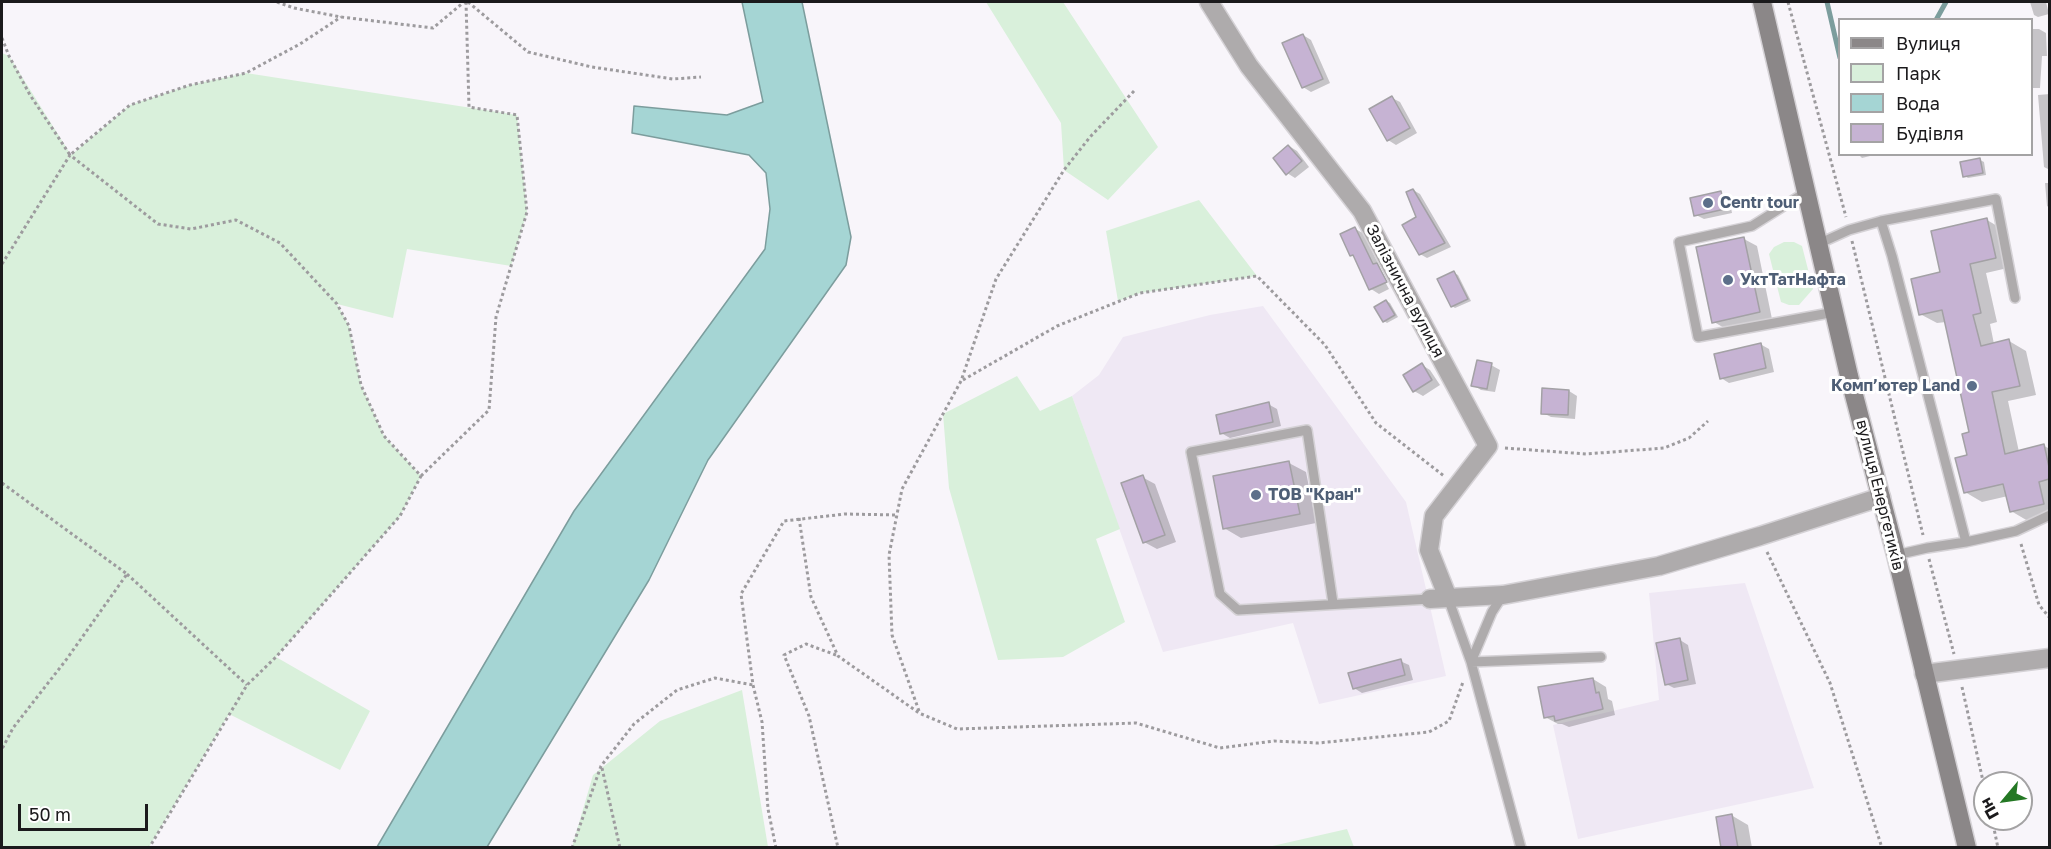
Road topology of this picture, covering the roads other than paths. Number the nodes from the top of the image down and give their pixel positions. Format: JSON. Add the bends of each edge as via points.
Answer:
{"nodes":[{"id":1,"x":1209,"y":2,"type":"edge"},
{"id":2,"x":1762,"y":2,"type":"edge"},
{"id":3,"x":1806,"y":192,"type":"junction"},
{"id":4,"x":1881,"y":220,"type":"junction"},
{"id":5,"x":1818,"y":244,"type":"junction"},
{"id":6,"x":2015,"y":298,"type":"dead end"},
{"id":7,"x":1835,"y":312,"type":"junction"},
{"id":8,"x":1881,"y":497,"type":"junction"},
{"id":9,"x":2049,"y":515,"type":"edge"},
{"id":10,"x":1966,"y":542,"type":"junction"},
{"id":11,"x":1896,"y":555,"type":"junction"},
{"id":12,"x":1503,"y":595,"type":"junction"},
{"id":13,"x":1439,"y":598,"type":"junction"},
{"id":14,"x":1333,"y":603,"type":"junction"},
{"id":15,"x":1601,"y":657,"type":"dead end"},
{"id":16,"x":2049,"y":658,"type":"edge"},
{"id":17,"x":1471,"y":662,"type":"junction"},
{"id":18,"x":1924,"y":674,"type":"junction"},
{"id":19,"x":1521,"y":848,"type":"edge"},
{"id":20,"x":1967,"y":848,"type":"edge"}],
"edges":[{"from":1,"to":13,"type":"street","name":"Залізнична вулиця","via":[[1248,66],[1362,211],[1488,446],[1434,516],[1429,550]]},
{"from":2,"to":3,"type":"main road","name":"вулиця Енергетиків"},
{"from":3,"to":5,"type":"main road","name":"вулиця Енергетиків"},
{"from":3,"to":7,"type":"lane","via":[[1752,226],[1679,242],[1698,337]]},
{"from":4,"to":5,"type":"lane"},
{"from":4,"to":6,"type":"lane","via":[[1996,198]]},
{"from":4,"to":10,"type":"lane"},
{"from":5,"to":7,"type":"main road","name":"вулиця Енергетиків"},
{"from":7,"to":8,"type":"main road","name":"вулиця Енергетиків"},
{"from":8,"to":11,"type":"main road","name":"вулиця Енергетиків"},
{"from":8,"to":12,"type":"street","via":[[1659,567]]},
{"from":9,"to":10,"type":"lane","via":[[2016,531]]},
{"from":10,"to":11,"type":"lane"},
{"from":11,"to":18,"type":"main road","name":"вулиця Енергетиків"},
{"from":12,"to":13,"type":"street"},
{"from":12,"to":17,"type":"lane"},
{"from":13,"to":14,"type":"lane"},
{"from":13,"to":17,"type":"lane"},
{"from":14,"to":14,"type":"lane","via":[[1238,609],[1220,594],[1191,452],[1307,430]]},
{"from":15,"to":17,"type":"lane"},
{"from":16,"to":18,"type":"street"},
{"from":17,"to":19,"type":"lane"},
{"from":18,"to":20,"type":"main road","name":"вулиця Енергетиків"}]}
